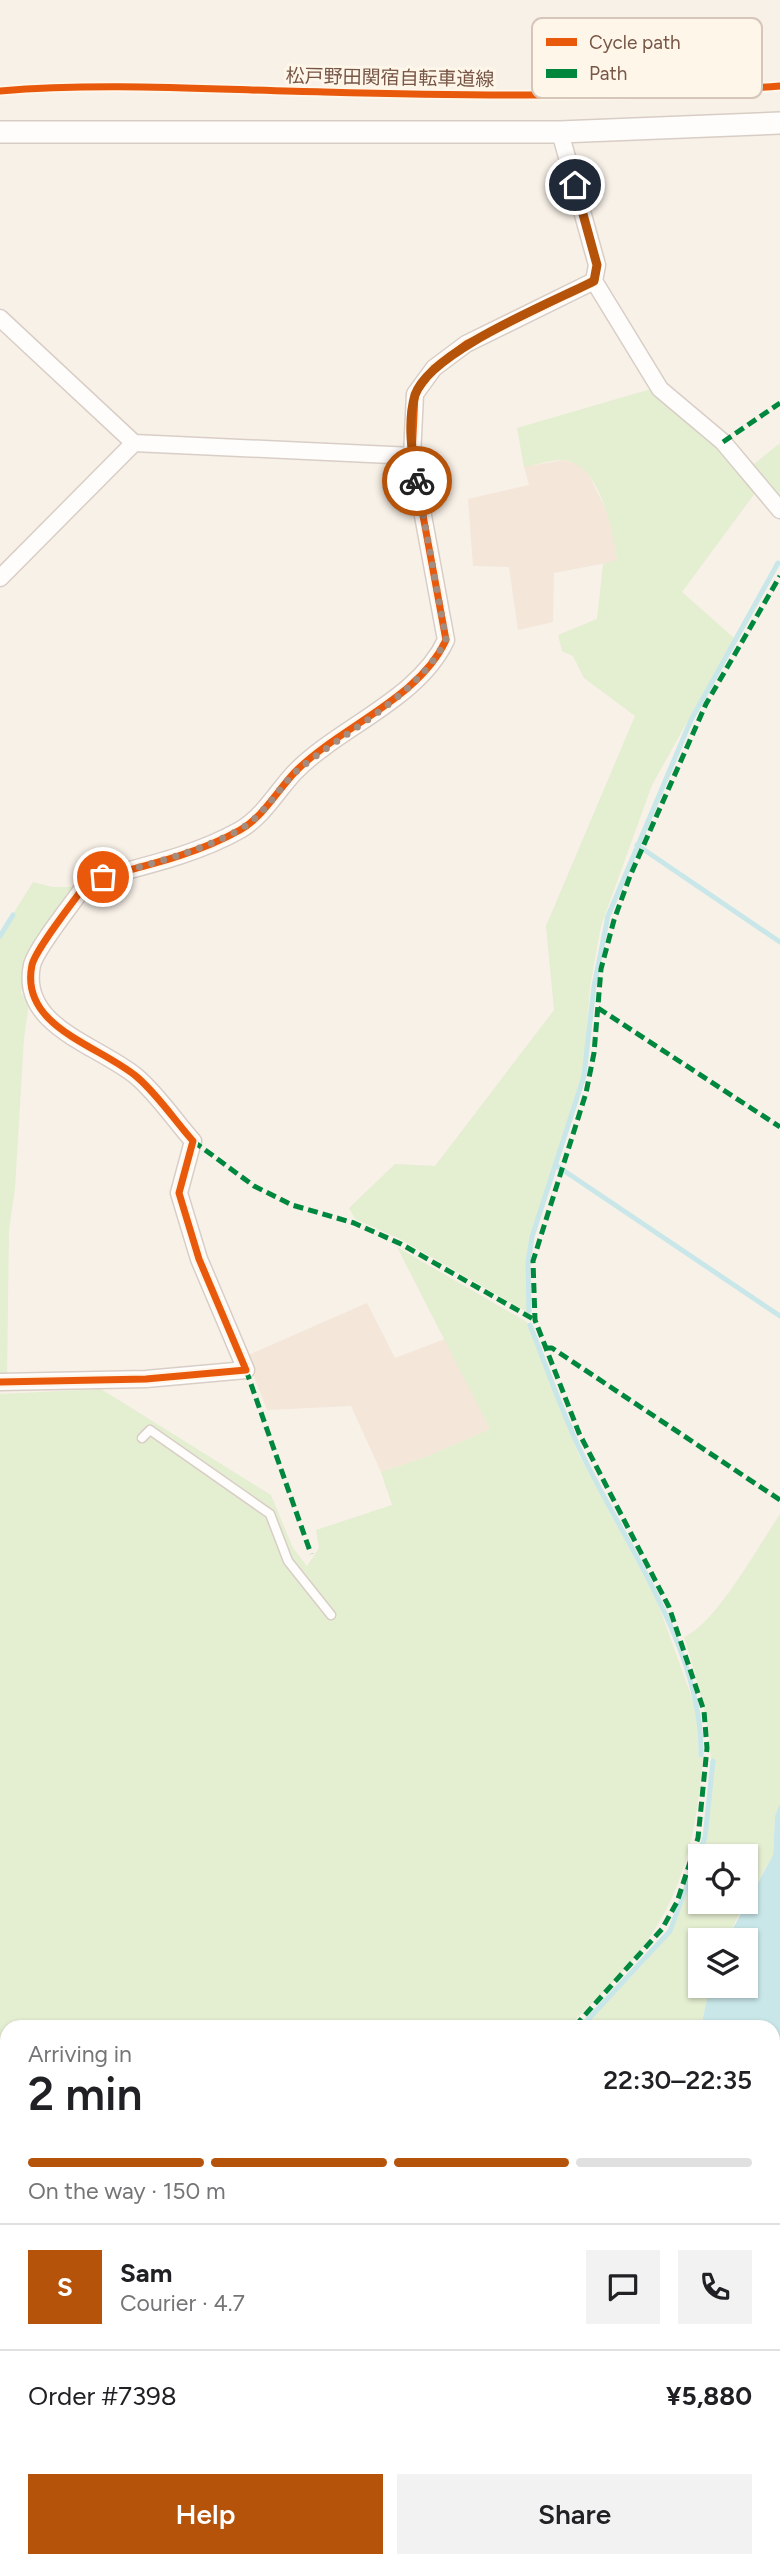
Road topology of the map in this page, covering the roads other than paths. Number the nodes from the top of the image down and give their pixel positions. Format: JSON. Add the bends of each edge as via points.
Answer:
{"nodes":[{"id":1,"x":780,"y":123,"type":"edge"},
{"id":2,"x":0,"y":132,"type":"edge"},
{"id":3,"x":560,"y":132,"type":"junction"},
{"id":4,"x":594,"y":281,"type":"junction"},
{"id":5,"x":0,"y":318,"type":"edge"},
{"id":6,"x":135,"y":443,"type":"junction"},
{"id":7,"x":412,"y":456,"type":"junction"},
{"id":8,"x":780,"y":510,"type":"edge"},
{"id":9,"x":0,"y":578,"type":"edge"},
{"id":10,"x":0,"y":1382,"type":"edge"},
{"id":11,"x":142,"y":1438,"type":"dead end"},
{"id":12,"x":331,"y":1615,"type":"dead end"}],
"edges":[{"from":1,"to":3,"type":"street"},
{"from":2,"to":3,"type":"street"},
{"from":3,"to":4,"type":"street","via":[[597,265]]},
{"from":4,"to":7,"type":"street","via":[[466,344],[434,368],[415,394]]},
{"from":4,"to":8,"type":"street","via":[[660,389],[723,442]]},
{"from":5,"to":6,"type":"street"},
{"from":6,"to":7,"type":"street"},
{"from":6,"to":9,"type":"street"},
{"from":7,"to":10,"type":"street","via":[[446,639],[440,654],[405,688],[296,771],[273,801],[241,829],[158,863],[88,881],[33,962],[34,1003],[49,1021],[137,1077],[193,1142],[179,1193],[199,1259],[246,1370],[146,1379]]},
{"from":11,"to":12,"type":"lane","via":[[150,1430],[270,1514],[288,1561]]}]}
